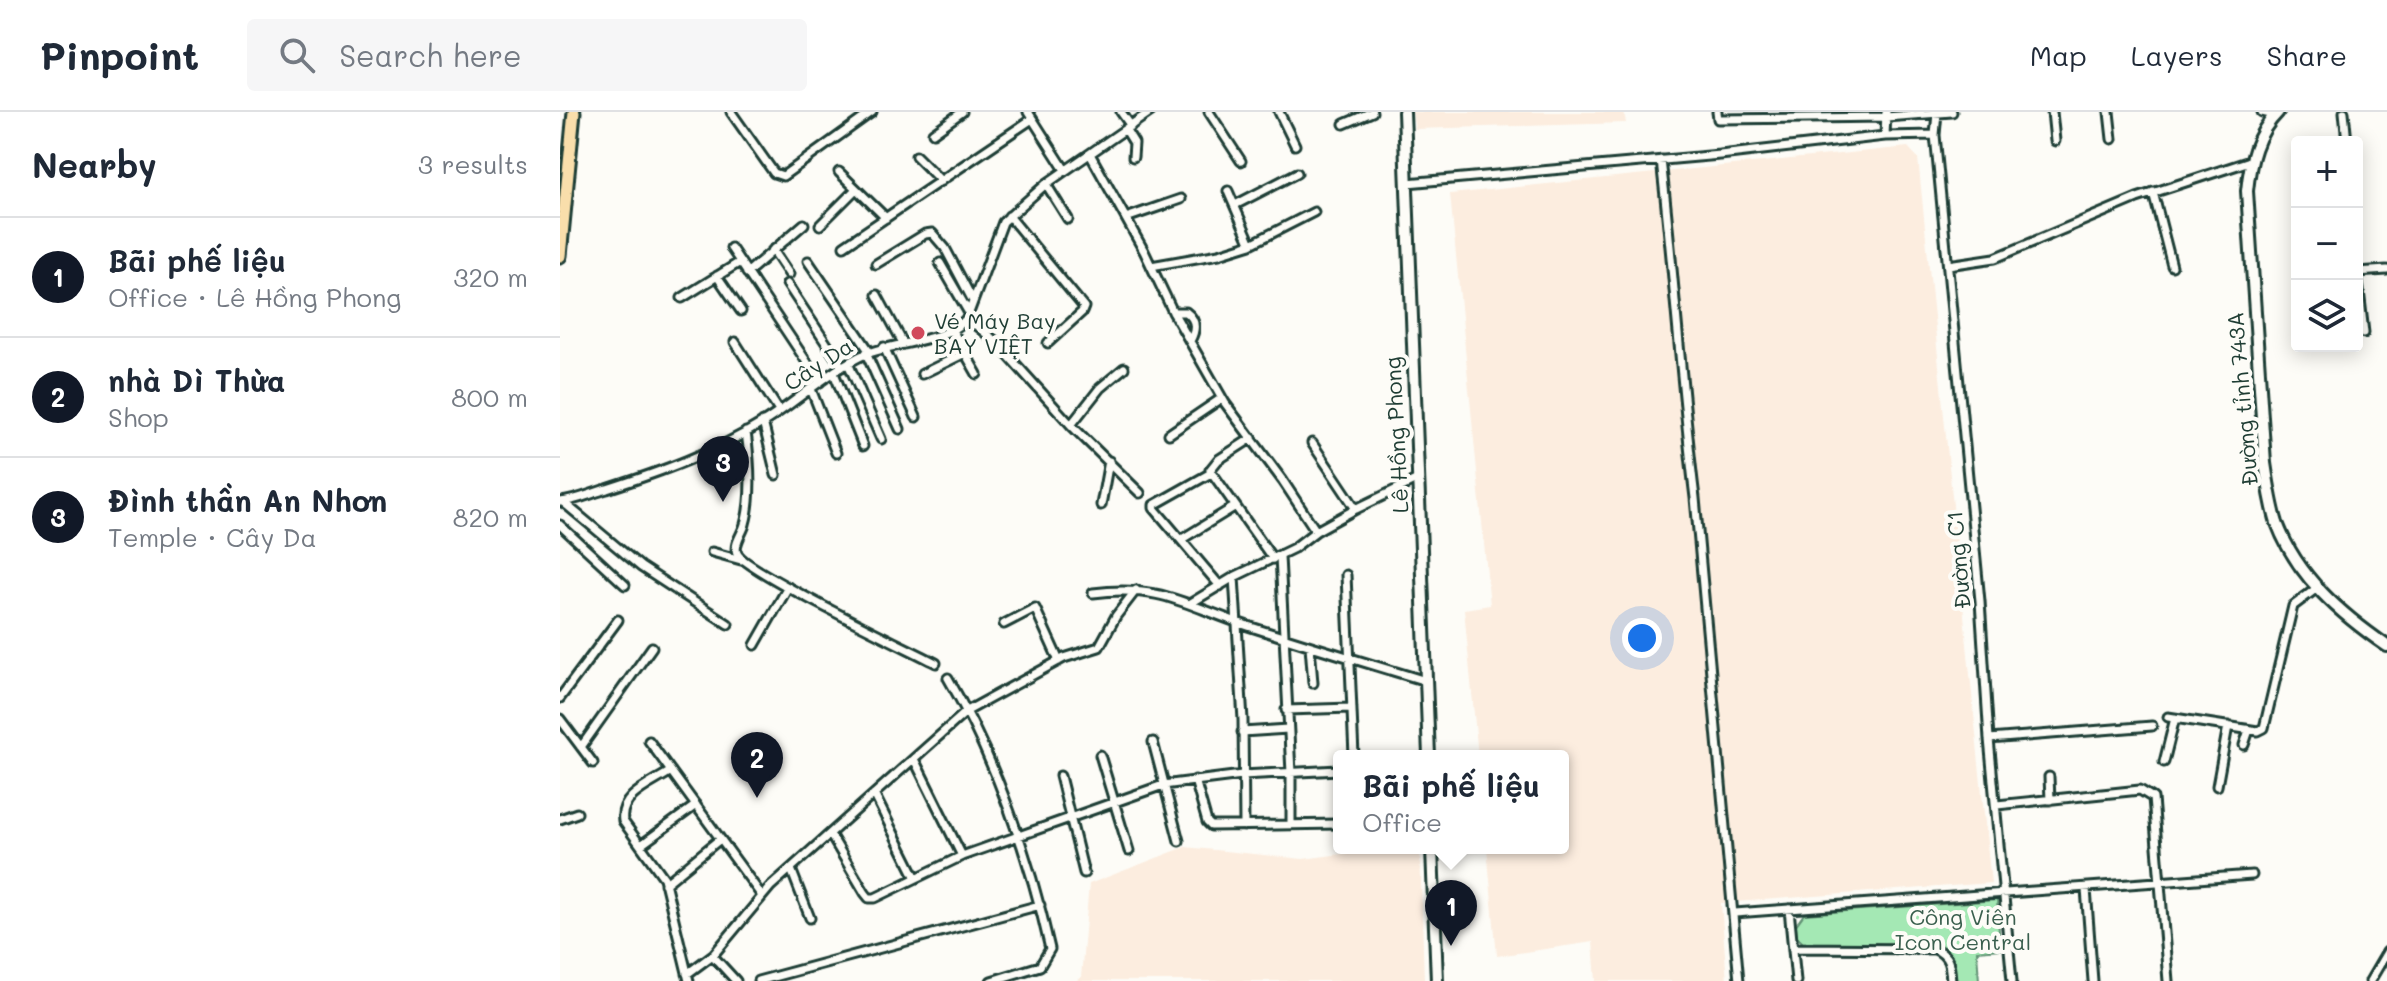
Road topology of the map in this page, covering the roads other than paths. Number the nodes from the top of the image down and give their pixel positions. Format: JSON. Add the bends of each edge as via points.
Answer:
{"nodes":[{"id":1,"x":574,"y":112,"type":"edge"},
{"id":2,"x":872,"y":112,"type":"edge"},
{"id":3,"x":962,"y":112,"type":"edge"},
{"id":4,"x":1121,"y":112,"type":"edge"},
{"id":5,"x":1150,"y":112,"type":"edge"},
{"id":6,"x":1209,"y":112,"type":"edge"},
{"id":7,"x":1279,"y":112,"type":"edge"},
{"id":8,"x":1372,"y":112,"type":"edge"},
{"id":9,"x":1404,"y":112,"type":"edge"},
{"id":10,"x":1717,"y":112,"type":"edge"},
{"id":11,"x":1952,"y":112,"type":"edge"},
{"id":12,"x":2052,"y":112,"type":"edge"},
{"id":13,"x":2109,"y":112,"type":"edge"},
{"id":14,"x":2262,"y":112,"type":"edge"},
{"id":15,"x":2344,"y":112,"type":"edge"},
{"id":16,"x":735,"y":113,"type":"edge"},
{"id":17,"x":1937,"y":113,"type":"edge"},
{"id":18,"x":2277,"y":113,"type":"edge"},
{"id":19,"x":1855,"y":114,"type":"edge"},
{"id":20,"x":1886,"y":114,"type":"edge"},
{"id":21,"x":1030,"y":115,"type":"edge"},
{"id":22,"x":1344,"y":124,"type":"dead end"},
{"id":23,"x":1128,"y":128,"type":"junction"},
{"id":24,"x":933,"y":133,"type":"dead end"},
{"id":25,"x":1935,"y":135,"type":"junction"},
{"id":26,"x":1885,"y":136,"type":"junction"},
{"id":27,"x":2346,"y":136,"type":"edge"},
{"id":28,"x":2112,"y":139,"type":"dead end"},
{"id":29,"x":2055,"y":141,"type":"dead end"},
{"id":30,"x":1295,"y":145,"type":"dead end"},
{"id":31,"x":1090,"y":154,"type":"junction"},
{"id":32,"x":916,"y":156,"type":"dead end"},
{"id":33,"x":1133,"y":157,"type":"dead end"},
{"id":34,"x":1661,"y":160,"type":"junction"},
{"id":35,"x":1241,"y":161,"type":"dead end"},
{"id":36,"x":2250,"y":161,"type":"junction"},
{"id":37,"x":1065,"y":170,"type":"junction"},
{"id":38,"x":839,"y":172,"type":"dead end"},
{"id":39,"x":1297,"y":173,"type":"dead end"},
{"id":40,"x":941,"y":181,"type":"junction"},
{"id":41,"x":1407,"y":183,"type":"junction"},
{"id":42,"x":1046,"y":184,"type":"junction"},
{"id":43,"x":856,"y":189,"type":"junction"},
{"id":44,"x":1228,"y":191,"type":"dead end"},
{"id":45,"x":2153,"y":192,"type":"junction"},
{"id":46,"x":1181,"y":199,"type":"dead end"},
{"id":47,"x":1235,"y":205,"type":"junction"},
{"id":48,"x":1314,"y":212,"type":"dead end"},
{"id":49,"x":1009,"y":216,"type":"junction"},
{"id":50,"x":886,"y":218,"type":"junction"},
{"id":51,"x":1126,"y":218,"type":"junction"},
{"id":52,"x":1068,"y":219,"type":"dead end"},
{"id":53,"x":804,"y":224,"type":"dead end"},
{"id":54,"x":820,"y":225,"type":"dead end"},
{"id":55,"x":1251,"y":244,"type":"junction"},
{"id":56,"x":844,"y":246,"type":"dead end"},
{"id":57,"x":731,"y":248,"type":"dead end"},
{"id":58,"x":773,"y":250,"type":"junction"},
{"id":59,"x":560,"y":256,"type":"edge"},
{"id":60,"x":808,"y":261,"type":"dead end"},
{"id":61,"x":740,"y":262,"type":"junction"},
{"id":62,"x":940,"y":263,"type":"dead end"},
{"id":63,"x":876,"y":264,"type":"dead end"},
{"id":64,"x":1948,"y":265,"type":"junction"},
{"id":65,"x":1151,"y":266,"type":"junction"},
{"id":66,"x":2172,"y":266,"type":"dead end"},
{"id":67,"x":2387,"y":270,"type":"edge"},
{"id":68,"x":2363,"y":272,"type":"edge"},
{"id":69,"x":747,"y":273,"type":"junction"},
{"id":70,"x":789,"y":274,"type":"dead end"},
{"id":71,"x":717,"y":276,"type":"junction"},
{"id":72,"x":2358,"y":280,"type":"edge"},
{"id":73,"x":787,"y":284,"type":"dead end"},
{"id":74,"x":877,"y":295,"type":"dead end"},
{"id":75,"x":682,"y":298,"type":"dead end"},
{"id":76,"x":973,"y":301,"type":"junction"},
{"id":77,"x":741,"y":311,"type":"dead end"},
{"id":78,"x":1173,"y":312,"type":"junction"},
{"id":79,"x":968,"y":316,"type":"junction"},
{"id":80,"x":952,"y":330,"type":"junction"},
{"id":81,"x":2364,"y":333,"type":"dead end"},
{"id":82,"x":1190,"y":341,"type":"junction"},
{"id":83,"x":735,"y":342,"type":"dead end"},
{"id":84,"x":903,"y":343,"type":"junction"},
{"id":85,"x":1048,"y":343,"type":"dead end"},
{"id":86,"x":884,"y":347,"type":"junction"},
{"id":87,"x":868,"y":353,"type":"junction"},
{"id":88,"x":965,"y":353,"type":"junction"},
{"id":89,"x":845,"y":365,"type":"junction"},
{"id":90,"x":1124,"y":368,"type":"dead end"},
{"id":91,"x":834,"y":373,"type":"junction"},
{"id":92,"x":922,"y":374,"type":"dead end"},
{"id":93,"x":977,"y":374,"type":"dead end"},
{"id":94,"x":820,"y":382,"type":"junction"},
{"id":95,"x":811,"y":389,"type":"junction"},
{"id":96,"x":1222,"y":398,"type":"junction"},
{"id":97,"x":779,"y":411,"type":"junction"},
{"id":98,"x":916,"y":417,"type":"dead end"},
{"id":99,"x":763,"y":422,"type":"junction"},
{"id":100,"x":1071,"y":425,"type":"junction"},
{"id":101,"x":900,"y":429,"type":"dead end"},
{"id":102,"x":746,"y":432,"type":"junction"},
{"id":103,"x":1169,"y":434,"type":"dead end"},
{"id":104,"x":1252,"y":438,"type":"junction"},
{"id":105,"x":881,"y":439,"type":"dead end"},
{"id":106,"x":1312,"y":443,"type":"dead end"},
{"id":107,"x":863,"y":446,"type":"dead end"},
{"id":108,"x":836,"y":453,"type":"dead end"},
{"id":109,"x":1109,"y":461,"type":"junction"},
{"id":110,"x":1211,"y":473,"type":"junction"},
{"id":111,"x":776,"y":475,"type":"dead end"},
{"id":112,"x":1418,"y":479,"type":"junction"},
{"id":113,"x":1140,"y":493,"type":"dead end"},
{"id":114,"x":561,"y":502,"type":"edge"},
{"id":115,"x":1101,"y":505,"type":"dead end"},
{"id":116,"x":1234,"y":507,"type":"junction"},
{"id":117,"x":1356,"y":509,"type":"junction"},
{"id":118,"x":560,"y":525,"type":"edge"},
{"id":119,"x":1316,"y":531,"type":"junction"},
{"id":120,"x":1182,"y":539,"type":"junction"},
{"id":121,"x":712,"y":552,"type":"dead end"},
{"id":122,"x":1276,"y":558,"type":"junction"},
{"id":123,"x":743,"y":561,"type":"junction"},
{"id":124,"x":1346,"y":575,"type":"dead end"},
{"id":125,"x":1234,"y":577,"type":"junction"},
{"id":126,"x":625,"y":585,"type":"dead end"},
{"id":127,"x":1220,"y":586,"type":"junction"},
{"id":128,"x":788,"y":587,"type":"junction"},
{"id":129,"x":2317,"y":588,"type":"junction"},
{"id":130,"x":1136,"y":590,"type":"junction"},
{"id":131,"x":1093,"y":593,"type":"dead end"},
{"id":132,"x":1191,"y":603,"type":"junction"},
{"id":133,"x":618,"y":620,"type":"dead end"},
{"id":134,"x":1239,"y":623,"type":"junction"},
{"id":135,"x":728,"y":624,"type":"dead end"},
{"id":136,"x":1004,"y":624,"type":"dead end"},
{"id":137,"x":1282,"y":637,"type":"junction"},
{"id":138,"x":755,"y":645,"type":"dead end"},
{"id":139,"x":1310,"y":646,"type":"junction"},
{"id":140,"x":2387,"y":646,"type":"edge"},
{"id":141,"x":652,"y":647,"type":"dead end"},
{"id":142,"x":1350,"y":659,"type":"junction"},
{"id":143,"x":1059,"y":661,"type":"junction"},
{"id":144,"x":936,"y":663,"type":"dead end"},
{"id":145,"x":948,"y":678,"type":"dead end"},
{"id":146,"x":1426,"y":681,"type":"junction"},
{"id":147,"x":1313,"y":683,"type":"dead end"},
{"id":148,"x":560,"y":698,"type":"edge"},
{"id":149,"x":1352,"y":708,"type":"junction"},
{"id":150,"x":1286,"y":710,"type":"junction"},
{"id":151,"x":967,"y":711,"type":"junction"},
{"id":152,"x":560,"y":719,"type":"edge"},
{"id":153,"x":2152,"y":726,"type":"dead end"},
{"id":154,"x":2228,"y":726,"type":"junction"},
{"id":155,"x":1288,"y":729,"type":"junction"},
{"id":156,"x":2249,"y":730,"type":"junction"},
{"id":157,"x":1242,"y":732,"type":"junction"},
{"id":158,"x":1989,"y":739,"type":"junction"},
{"id":159,"x":649,"y":741,"type":"dead end"},
{"id":160,"x":1153,"y":742,"type":"dead end"},
{"id":161,"x":2244,"y":745,"type":"dead end"},
{"id":162,"x":581,"y":747,"type":"junction"},
{"id":163,"x":1354,"y":750,"type":"edge"},
{"id":164,"x":1429,"y":750,"type":"edge"},
{"id":165,"x":1100,"y":755,"type":"dead end"},
{"id":166,"x":914,"y":759,"type":"junction"},
{"id":167,"x":2164,"y":762,"type":"dead end"},
{"id":168,"x":593,"y":763,"type":"dead end"},
{"id":169,"x":1333,"y":770,"type":"edge"},
{"id":170,"x":671,"y":771,"type":"junction"},
{"id":171,"x":1291,"y":773,"type":"junction"},
{"id":172,"x":1242,"y":775,"type":"junction"},
{"id":173,"x":1060,"y":776,"type":"dead end"},
{"id":174,"x":2049,"y":777,"type":"dead end"},
{"id":175,"x":1195,"y":780,"type":"junction"},
{"id":176,"x":1163,"y":785,"type":"junction"},
{"id":177,"x":2217,"y":786,"type":"dead end"},
{"id":178,"x":874,"y":794,"type":"junction"},
{"id":179,"x":2050,"y":800,"type":"junction"},
{"id":180,"x":1113,"y":803,"type":"junction"},
{"id":181,"x":696,"y":805,"type":"junction"},
{"id":182,"x":1997,"y":805,"type":"junction"},
{"id":183,"x":577,"y":813,"type":"dead end"},
{"id":184,"x":1071,"y":816,"type":"junction"},
{"id":185,"x":560,"y":819,"type":"edge"},
{"id":186,"x":1291,"y":824,"type":"junction"},
{"id":187,"x":1333,"y":824,"type":"edge"},
{"id":188,"x":1244,"y":826,"type":"junction"},
{"id":189,"x":830,"y":834,"type":"junction"},
{"id":190,"x":1018,"y":836,"type":"junction"},
{"id":191,"x":720,"y":839,"type":"junction"},
{"id":192,"x":1179,"y":841,"type":"dead end"},
{"id":193,"x":641,"y":845,"type":"junction"},
{"id":194,"x":1129,"y":851,"type":"dead end"},
{"id":195,"x":1432,"y":854,"type":"edge"},
{"id":196,"x":962,"y":856,"type":"junction"},
{"id":197,"x":791,"y":869,"type":"junction"},
{"id":198,"x":1084,"y":873,"type":"dead end"},
{"id":199,"x":2252,"y":875,"type":"dead end"},
{"id":200,"x":916,"y":878,"type":"junction"},
{"id":201,"x":2160,"y":883,"type":"junction"},
{"id":202,"x":665,"y":884,"type":"junction"},
{"id":203,"x":2086,"y":889,"type":"junction"},
{"id":204,"x":2003,"y":893,"type":"junction"},
{"id":205,"x":762,"y":896,"type":"junction"},
{"id":206,"x":1040,"y":905,"type":"junction"},
{"id":207,"x":1789,"y":909,"type":"junction"},
{"id":208,"x":1735,"y":913,"type":"junction"},
{"id":209,"x":810,"y":918,"type":"dead end"},
{"id":210,"x":1793,"y":948,"type":"junction"},
{"id":211,"x":2387,"y":952,"type":"edge"},
{"id":212,"x":713,"y":956,"type":"junction"},
{"id":213,"x":688,"y":977,"type":"edge"},
{"id":214,"x":736,"y":981,"type":"edge"},
{"id":215,"x":758,"y":981,"type":"edge"},
{"id":216,"x":991,"y":981,"type":"edge"},
{"id":217,"x":1437,"y":981,"type":"edge"},
{"id":218,"x":1739,"y":981,"type":"edge"},
{"id":219,"x":1796,"y":981,"type":"edge"},
{"id":220,"x":1951,"y":981,"type":"edge"},
{"id":221,"x":2012,"y":981,"type":"edge"},
{"id":222,"x":2093,"y":981,"type":"edge"},
{"id":223,"x":2168,"y":981,"type":"edge"},
{"id":224,"x":2370,"y":981,"type":"edge"}],
"edges":[{"from":1,"to":59,"type":"main road"},
{"from":2,"to":16,"type":"street","via":[[783,176],[774,173]]},
{"from":3,"to":24,"type":"street"},
{"from":4,"to":23,"type":"street"},
{"from":5,"to":23,"type":"street"},
{"from":6,"to":35,"type":"street"},
{"from":7,"to":30,"type":"street"},
{"from":8,"to":22,"type":"street"},
{"from":9,"to":41,"type":"main road","name":"Lê Hồng Phong"},
{"from":10,"to":19,"type":"street","via":[[1718,119]]},
{"from":11,"to":17,"type":"street"},
{"from":12,"to":29,"type":"street"},
{"from":13,"to":28,"type":"street"},
{"from":14,"to":18,"type":"street"},
{"from":15,"to":27,"type":"street"},
{"from":17,"to":20,"type":"street"},
{"from":17,"to":25,"type":"street","name":"Đường C1"},
{"from":18,"to":36,"type":"main road","name":"Đường tỉnh 743A"},
{"from":19,"to":20,"type":"street"},
{"from":20,"to":26,"type":"street"},
{"from":21,"to":37,"type":"street"},
{"from":21,"to":40,"type":"street"},
{"from":23,"to":31,"type":"street"},
{"from":23,"to":33,"type":"street"},
{"from":25,"to":26,"type":"street"},
{"from":25,"to":64,"type":"street","name":"Đường C1"},
{"from":26,"to":34,"type":"street"},
{"from":31,"to":37,"type":"street"},
{"from":31,"to":51,"type":"street"},
{"from":32,"to":40,"type":"street"},
{"from":34,"to":41,"type":"street"},
{"from":34,"to":208,"type":"street"},
{"from":36,"to":45,"type":"street"},
{"from":36,"to":129,"type":"main road","name":"Đường tỉnh 743A","via":[[2247,210],[2265,463],[2278,526]]},
{"from":37,"to":42,"type":"street"},
{"from":38,"to":43,"type":"street"},
{"from":39,"to":47,"type":"street"},
{"from":40,"to":50,"type":"street"},
{"from":41,"to":112,"type":"main road","name":"Lê Hồng Phong"},
{"from":42,"to":49,"type":"street"},
{"from":42,"to":52,"type":"street"},
{"from":43,"to":50,"type":"street"},
{"from":43,"to":54,"type":"street"},
{"from":44,"to":47,"type":"street"},
{"from":45,"to":64,"type":"street","via":[[1995,258]]},
{"from":45,"to":66,"type":"street"},
{"from":46,"to":51,"type":"street"},
{"from":47,"to":55,"type":"street"},
{"from":48,"to":55,"type":"street"},
{"from":49,"to":76,"type":"street","via":[[994,241]]},
{"from":49,"to":85,"type":"street","via":[[1084,307]]},
{"from":50,"to":56,"type":"street"},
{"from":51,"to":65,"type":"street"},
{"from":53,"to":58,"type":"street"},
{"from":55,"to":65,"type":"street"},
{"from":57,"to":61,"type":"street"},
{"from":58,"to":69,"type":"street"},
{"from":58,"to":70,"type":"street"},
{"from":60,"to":87,"type":"street"},
{"from":61,"to":69,"type":"street"},
{"from":61,"to":71,"type":"street"},
{"from":62,"to":79,"type":"street"},
{"from":63,"to":76,"type":"street","via":[[932,233]]},
{"from":64,"to":158,"type":"street","name":"Đường C1"},
{"from":65,"to":78,"type":"street"},
{"from":67,"to":68,"type":"street"},
{"from":69,"to":94,"type":"street"},
{"from":71,"to":75,"type":"street"},
{"from":71,"to":77,"type":"street"},
{"from":72,"to":81,"type":"street"},
{"from":73,"to":89,"type":"street"},
{"from":74,"to":84,"type":"street"},
{"from":76,"to":79,"type":"street"},
{"from":78,"to":82,"type":"street"},
{"from":78,"to":82,"type":"street","via":[[1191,316],[1195,328]]},
{"from":79,"to":80,"type":"street","name":"Cây Da"},
{"from":79,"to":100,"type":"street"},
{"from":80,"to":84,"type":"street","name":"Cây Da"},
{"from":80,"to":88,"type":"street"},
{"from":82,"to":96,"type":"street"},
{"from":83,"to":97,"type":"street"},
{"from":84,"to":86,"type":"street","name":"Cây Da"},
{"from":86,"to":87,"type":"street","name":"Cây Da"},
{"from":86,"to":98,"type":"street"},
{"from":87,"to":89,"type":"street","name":"Cây Da"},
{"from":87,"to":101,"type":"street"},
{"from":88,"to":92,"type":"street"},
{"from":88,"to":93,"type":"street"},
{"from":89,"to":91,"type":"street","name":"Cây Da"},
{"from":89,"to":105,"type":"street"},
{"from":90,"to":100,"type":"street"},
{"from":91,"to":94,"type":"street","name":"Cây Da"},
{"from":91,"to":107,"type":"street"},
{"from":94,"to":95,"type":"street","name":"Cây Da"},
{"from":95,"to":97,"type":"street","name":"Cây Da"},
{"from":95,"to":108,"type":"street"},
{"from":96,"to":103,"type":"street"},
{"from":96,"to":104,"type":"street"},
{"from":97,"to":99,"type":"street","name":"Cây Da"},
{"from":99,"to":102,"type":"street","name":"Cây Da"},
{"from":99,"to":111,"type":"street"},
{"from":100,"to":109,"type":"street"},
{"from":102,"to":114,"type":"street","name":"Cây Da","via":[[677,464]]},
{"from":102,"to":123,"type":"street","via":[[746,523],[736,546]]},
{"from":104,"to":110,"type":"street","via":[[1212,465]]},
{"from":104,"to":119,"type":"street"},
{"from":106,"to":117,"type":"street"},
{"from":109,"to":113,"type":"street"},
{"from":109,"to":115,"type":"street"},
{"from":110,"to":116,"type":"street"},
{"from":110,"to":120,"type":"street","via":[[1154,505]]},
{"from":112,"to":117,"type":"street"},
{"from":112,"to":146,"type":"main road","name":"Lê Hồng Phong"},
{"from":114,"to":135,"type":"street","via":[[641,567]]},
{"from":116,"to":120,"type":"street"},
{"from":116,"to":122,"type":"street"},
{"from":117,"to":119,"type":"street"},
{"from":118,"to":126,"type":"street"},
{"from":119,"to":122,"type":"street"},
{"from":120,"to":127,"type":"street"},
{"from":121,"to":123,"type":"street"},
{"from":122,"to":125,"type":"street"},
{"from":122,"to":137,"type":"street"},
{"from":123,"to":128,"type":"street"},
{"from":124,"to":142,"type":"street"},
{"from":125,"to":127,"type":"street"},
{"from":125,"to":134,"type":"street"},
{"from":127,"to":132,"type":"street"},
{"from":128,"to":138,"type":"street"},
{"from":128,"to":144,"type":"street"},
{"from":129,"to":140,"type":"main road","name":"Đường tỉnh 743A"},
{"from":129,"to":156,"type":"street","via":[[2293,606],[2264,728]]},
{"from":130,"to":131,"type":"street"},
{"from":130,"to":132,"type":"street"},
{"from":130,"to":143,"type":"street","via":[[1099,647]]},
{"from":132,"to":134,"type":"street"},
{"from":133,"to":148,"type":"street"},
{"from":134,"to":137,"type":"street"},
{"from":134,"to":157,"type":"street"},
{"from":136,"to":143,"type":"street","via":[[1035,608]]},
{"from":137,"to":139,"type":"street"},
{"from":137,"to":150,"type":"street"},
{"from":139,"to":142,"type":"street"},
{"from":139,"to":147,"type":"street"},
{"from":141,"to":162,"type":"street"},
{"from":142,"to":146,"type":"street"},
{"from":142,"to":149,"type":"street"},
{"from":143,"to":151,"type":"street"},
{"from":145,"to":151,"type":"street"},
{"from":146,"to":164,"type":"main road","name":"Lê Hồng Phong"},
{"from":149,"to":150,"type":"street"},
{"from":149,"to":163,"type":"street"},
{"from":150,"to":155,"type":"street"},
{"from":151,"to":166,"type":"street"},
{"from":151,"to":190,"type":"street"},
{"from":152,"to":162,"type":"street"},
{"from":153,"to":158,"type":"street"},
{"from":154,"to":156,"type":"street"},
{"from":154,"to":167,"type":"street","via":[[2171,718]]},
{"from":154,"to":177,"type":"street"},
{"from":155,"to":157,"type":"street"},
{"from":155,"to":171,"type":"street"},
{"from":156,"to":161,"type":"street"},
{"from":157,"to":172,"type":"street"},
{"from":158,"to":182,"type":"street","name":"Đường C1"},
{"from":159,"to":170,"type":"street"},
{"from":160,"to":176,"type":"street"},
{"from":162,"to":168,"type":"street"},
{"from":165,"to":180,"type":"street"},
{"from":166,"to":178,"type":"street"},
{"from":166,"to":196,"type":"street"},
{"from":169,"to":171,"type":"street"},
{"from":170,"to":181,"type":"street"},
{"from":170,"to":193,"type":"street","via":[[626,801],[621,810]]},
{"from":171,"to":172,"type":"street"},
{"from":171,"to":186,"type":"street"},
{"from":172,"to":175,"type":"street"},
{"from":172,"to":188,"type":"street"},
{"from":173,"to":184,"type":"street"},
{"from":174,"to":179,"type":"street"},
{"from":175,"to":176,"type":"street"},
{"from":175,"to":188,"type":"street","via":[[1209,825]]},
{"from":176,"to":180,"type":"street"},
{"from":176,"to":192,"type":"street"},
{"from":178,"to":189,"type":"street"},
{"from":178,"to":200,"type":"street"},
{"from":179,"to":182,"type":"street"},
{"from":179,"to":201,"type":"street","via":[[2149,793]]},
{"from":180,"to":184,"type":"street"},
{"from":180,"to":194,"type":"street"},
{"from":181,"to":191,"type":"street"},
{"from":181,"to":193,"type":"street"},
{"from":182,"to":204,"type":"street","name":"Đường C1"},
{"from":183,"to":185,"type":"street"},
{"from":184,"to":190,"type":"street"},
{"from":184,"to":198,"type":"street"},
{"from":186,"to":187,"type":"street"},
{"from":186,"to":188,"type":"street"},
{"from":189,"to":197,"type":"street"},
{"from":189,"to":200,"type":"street","via":[[869,898]]},
{"from":190,"to":196,"type":"street"},
{"from":190,"to":206,"type":"street"},
{"from":191,"to":202,"type":"street"},
{"from":191,"to":205,"type":"street"},
{"from":193,"to":202,"type":"street"},
{"from":195,"to":217,"type":"main road"},
{"from":196,"to":200,"type":"street"},
{"from":197,"to":205,"type":"street"},
{"from":197,"to":209,"type":"street"},
{"from":199,"to":201,"type":"street"},
{"from":201,"to":203,"type":"street"},
{"from":201,"to":223,"type":"street"},
{"from":202,"to":213,"type":"street"},
{"from":203,"to":204,"type":"street"},
{"from":203,"to":222,"type":"street"},
{"from":204,"to":207,"type":"street"},
{"from":204,"to":221,"type":"street","name":"Đường C1"},
{"from":205,"to":212,"type":"street"},
{"from":206,"to":215,"type":"street"},
{"from":206,"to":216,"type":"street","via":[[1050,949],[1047,958],[1040,966]]},
{"from":207,"to":208,"type":"street"},
{"from":207,"to":210,"type":"street"},
{"from":208,"to":218,"type":"street"},
{"from":210,"to":219,"type":"street"},
{"from":210,"to":220,"type":"street","via":[[1935,949],[1950,963]]},
{"from":211,"to":224,"type":"street"},
{"from":212,"to":213,"type":"street"},
{"from":212,"to":214,"type":"street"}]}
